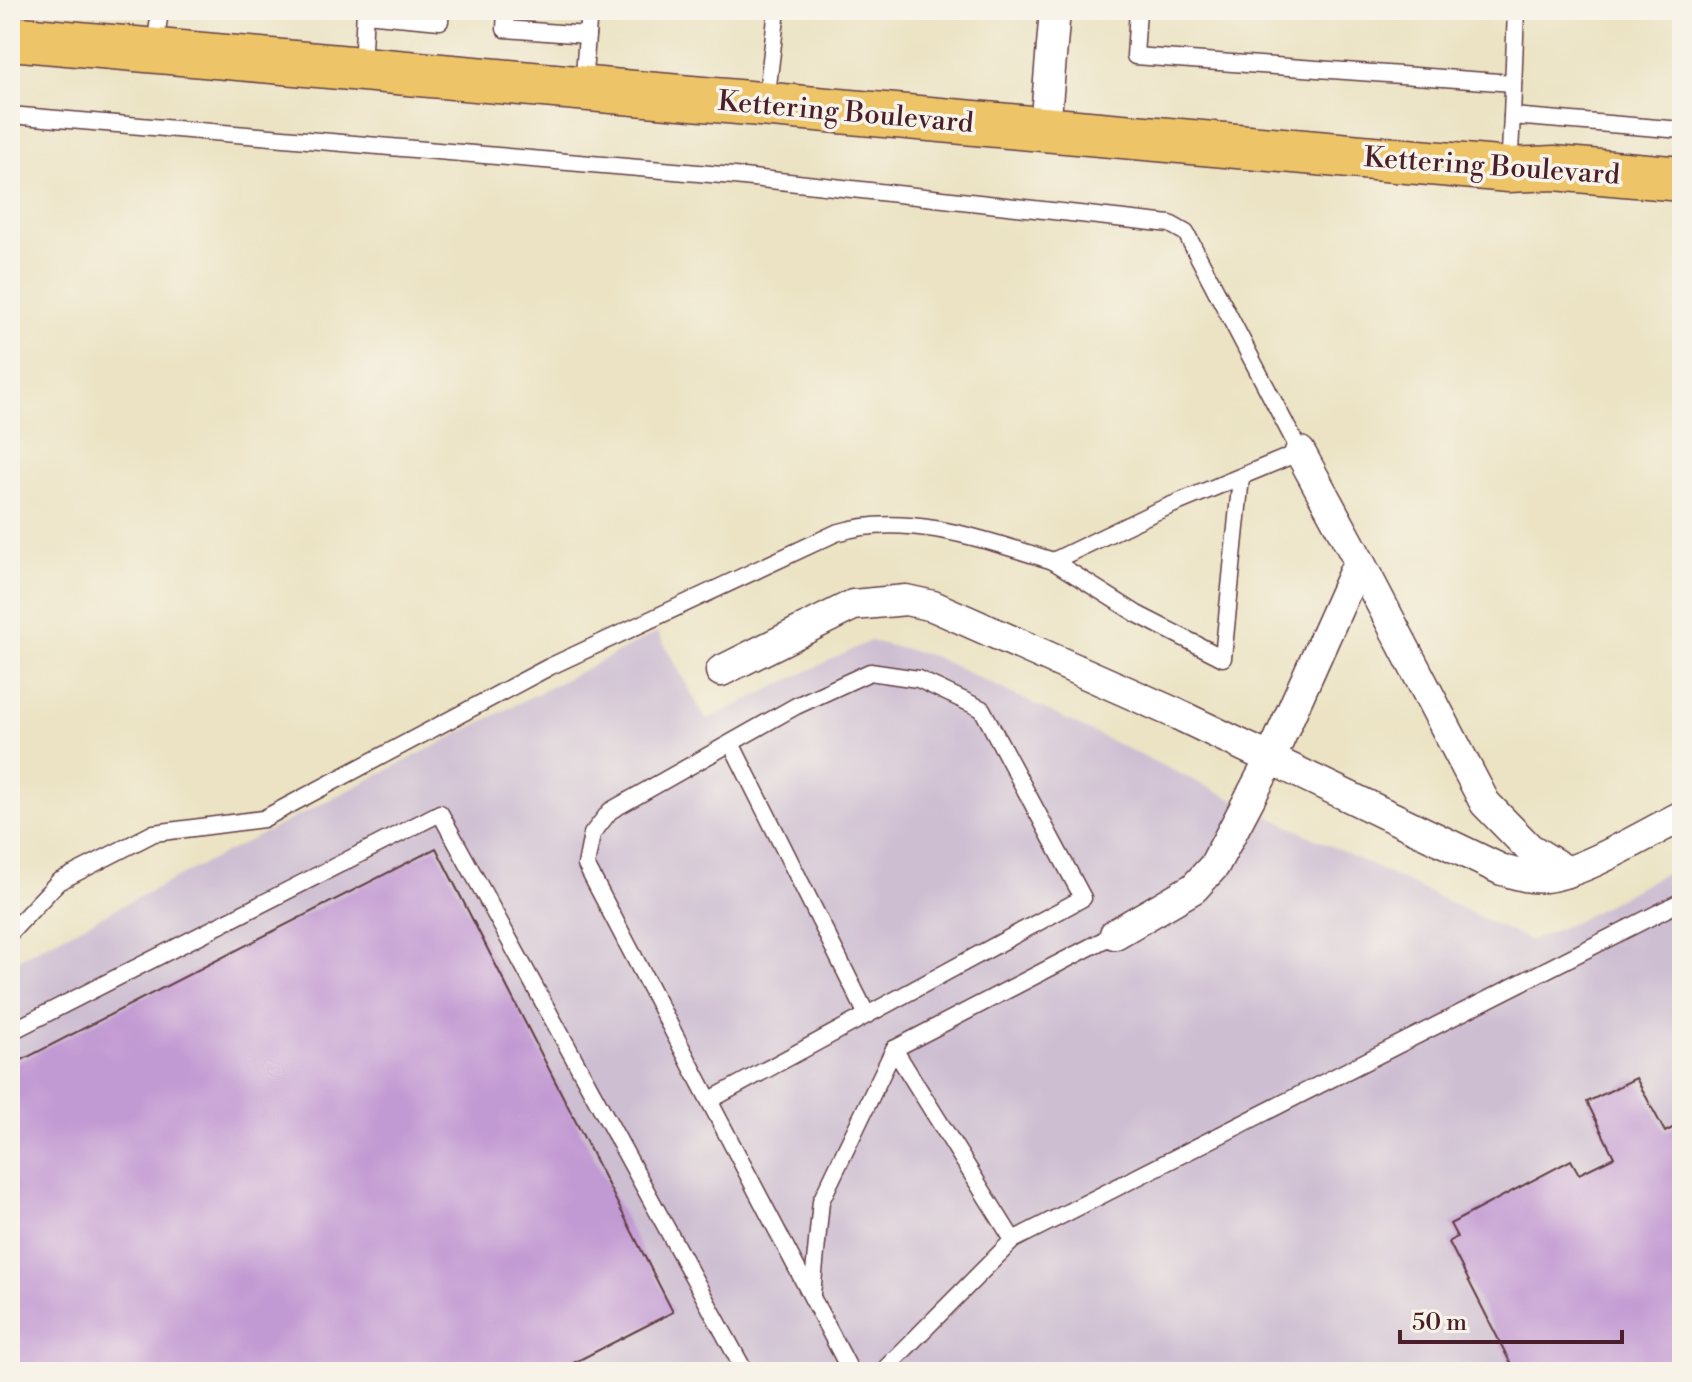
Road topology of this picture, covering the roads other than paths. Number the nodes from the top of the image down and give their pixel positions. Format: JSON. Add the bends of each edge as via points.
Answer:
{"nodes":[{"id":1,"x":441,"y":10,"type":"edge"},
{"id":2,"x":506,"y":10,"type":"edge"},
{"id":3,"x":589,"y":10,"type":"edge"},
{"id":4,"x":777,"y":10,"type":"edge"},
{"id":5,"x":1055,"y":10,"type":"edge"},
{"id":6,"x":1138,"y":10,"type":"edge"},
{"id":7,"x":1516,"y":10,"type":"edge"},
{"id":8,"x":365,"y":12,"type":"edge"},
{"id":9,"x":157,"y":30,"type":"edge"},
{"id":10,"x":587,"y":35,"type":"junction"},
{"id":11,"x":10,"y":38,"type":"edge"},
{"id":12,"x":362,"y":69,"type":"junction"},
{"id":13,"x":1513,"y":83,"type":"junction"},
{"id":14,"x":582,"y":88,"type":"junction"},
{"id":15,"x":766,"y":104,"type":"junction"},
{"id":16,"x":10,"y":115,"type":"edge"},
{"id":17,"x":1512,"y":116,"type":"junction"},
{"id":18,"x":1045,"y":128,"type":"junction"},
{"id":19,"x":1682,"y":130,"type":"edge"},
{"id":20,"x":1509,"y":170,"type":"junction"},
{"id":21,"x":1682,"y":179,"type":"edge"},
{"id":22,"x":1300,"y":452,"type":"junction"},
{"id":23,"x":1241,"y":477,"type":"junction"},
{"id":24,"x":1053,"y":561,"type":"junction"},
{"id":25,"x":1359,"y":561,"type":"junction"},
{"id":26,"x":721,"y":671,"type":"dead end"},
{"id":27,"x":731,"y":743,"type":"junction"},
{"id":28,"x":1270,"y":760,"type":"junction"},
{"id":29,"x":1682,"y":816,"type":"edge"},
{"id":30,"x":1568,"y":872,"type":"junction"},
{"id":31,"x":1682,"y":901,"type":"edge"},
{"id":32,"x":10,"y":933,"type":"edge"},
{"id":33,"x":1115,"y":934,"type":"joint"},
{"id":34,"x":867,"y":1015,"type":"junction"},
{"id":35,"x":10,"y":1032,"type":"edge"},
{"id":36,"x":894,"y":1049,"type":"junction"},
{"id":37,"x":712,"y":1099,"type":"junction"},
{"id":38,"x":1013,"y":1240,"type":"junction"},
{"id":39,"x":812,"y":1296,"type":"junction"},
{"id":40,"x":745,"y":1372,"type":"edge"},
{"id":41,"x":851,"y":1372,"type":"edge"},
{"id":42,"x":882,"y":1372,"type":"edge"}],
"edges":[{"from":1,"to":8,"type":"lane","via":[[440,21]]},
{"from":2,"to":10,"type":"lane","via":[[505,29]]},
{"from":3,"to":10,"type":"lane"},
{"from":4,"to":15,"type":"lane"},
{"from":5,"to":18,"type":"street"},
{"from":6,"to":13,"type":"lane","via":[[1135,56]]},
{"from":7,"to":13,"type":"lane"},
{"from":8,"to":12,"type":"lane"},
{"from":9,"to":11,"type":"main road","name":"Kettering Boulevard"},
{"from":9,"to":12,"type":"main road","name":"Kettering Boulevard"},
{"from":10,"to":14,"type":"lane"},
{"from":12,"to":14,"type":"main road","name":"Kettering Boulevard"},
{"from":13,"to":17,"type":"lane"},
{"from":14,"to":15,"type":"main road","name":"Kettering Boulevard"},
{"from":15,"to":18,"type":"main road","name":"Kettering Boulevard"},
{"from":16,"to":22,"type":"lane","via":[[734,176],[1170,224],[1186,233]]},
{"from":17,"to":19,"type":"lane"},
{"from":17,"to":20,"type":"lane"},
{"from":18,"to":20,"type":"main road","name":"Kettering Boulevard"},
{"from":20,"to":21,"type":"main road","name":"Kettering Boulevard","via":[[1554,168]]},
{"from":22,"to":23,"type":"lane"},
{"from":22,"to":25,"type":"street"},
{"from":23,"to":24,"type":"lane"},
{"from":23,"to":24,"type":"lane","via":[[1223,658],[1137,614]]},
{"from":24,"to":32,"type":"lane","via":[[984,539],[901,526],[861,525],[836,533],[549,667],[263,819],[154,833],[58,882]]},
{"from":25,"to":28,"type":"street"},
{"from":25,"to":30,"type":"street","via":[[1485,803],[1529,848]]},
{"from":26,"to":28,"type":"street","via":[[853,605],[906,600],[933,606]]},
{"from":27,"to":34,"type":"lane"},
{"from":27,"to":34,"type":"lane","via":[[870,672],[918,679],[982,709],[1083,898]]},
{"from":27,"to":37,"type":"lane","via":[[610,811],[592,834],[586,865]]},
{"from":28,"to":30,"type":"street","via":[[1502,870],[1544,877]]},
{"from":28,"to":33,"type":"street","via":[[1214,866],[1194,888]]},
{"from":29,"to":30,"type":"street"},
{"from":31,"to":38,"type":"lane"},
{"from":33,"to":36,"type":"lane"},
{"from":34,"to":37,"type":"lane"},
{"from":35,"to":40,"type":"lane","via":[[440,813]]},
{"from":36,"to":38,"type":"lane"},
{"from":36,"to":39,"type":"lane","via":[[821,1201]]},
{"from":37,"to":39,"type":"lane"},
{"from":38,"to":42,"type":"lane"},
{"from":39,"to":41,"type":"lane"}]}
